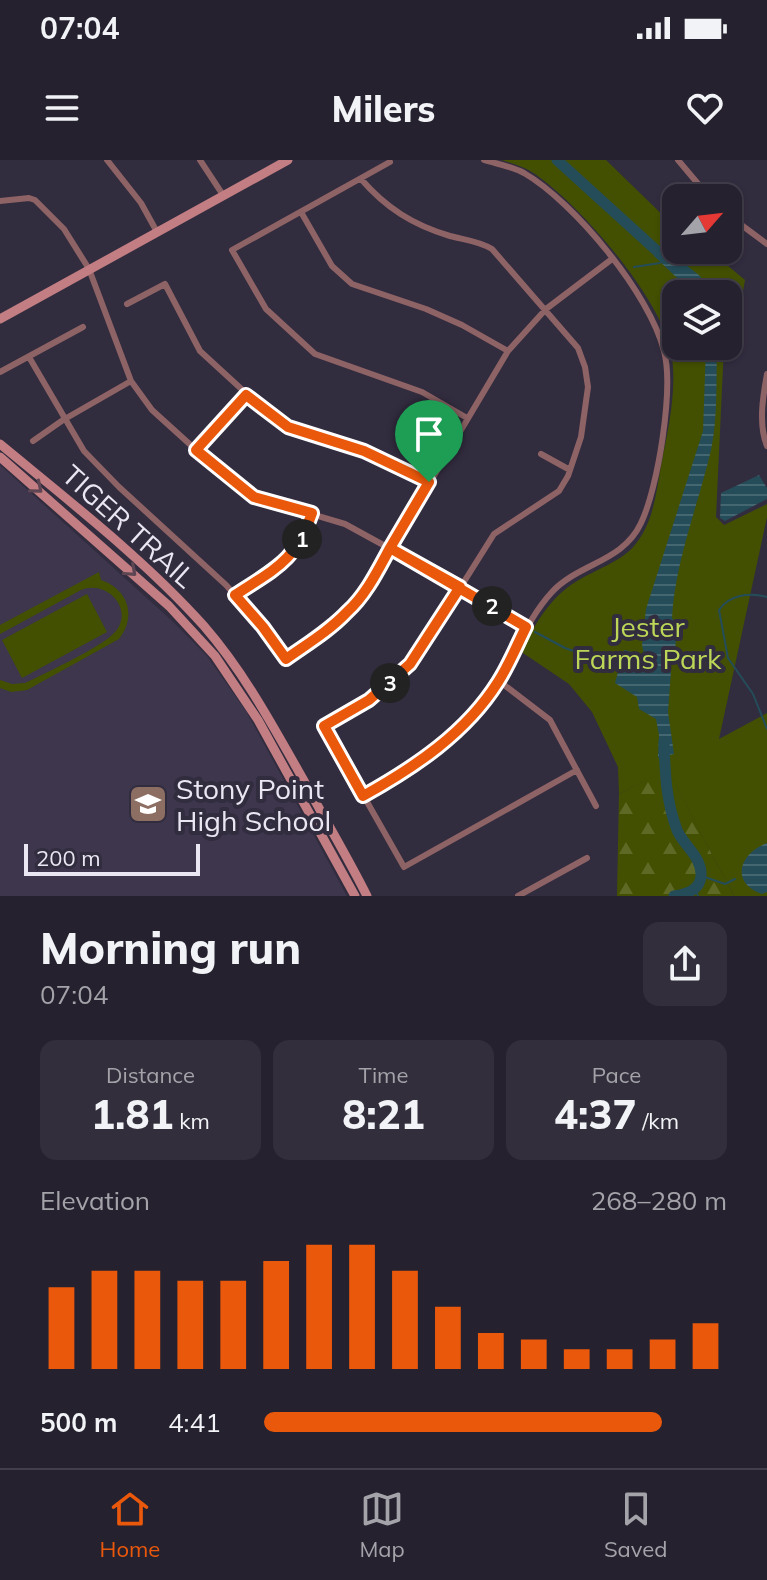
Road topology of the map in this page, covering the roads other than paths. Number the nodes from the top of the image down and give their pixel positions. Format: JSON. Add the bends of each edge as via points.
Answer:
{"nodes":[{"id":1,"x":107,"y":160,"type":"edge"},
{"id":2,"x":200,"y":160,"type":"edge"},
{"id":3,"x":288,"y":160,"type":"edge"},
{"id":4,"x":484,"y":160,"type":"edge"},
{"id":5,"x":678,"y":160,"type":"edge"},
{"id":6,"x":390,"y":162,"type":"dead end"},
{"id":7,"x":361,"y":179,"type":"junction"},
{"id":8,"x":698,"y":184,"type":"edge"},
{"id":9,"x":223,"y":195,"type":"junction"},
{"id":10,"x":0,"y":201,"type":"edge"},
{"id":11,"x":301,"y":212,"type":"junction"},
{"id":12,"x":742,"y":225,"type":"edge"},
{"id":13,"x":157,"y":232,"type":"junction"},
{"id":14,"x":767,"y":244,"type":"edge"},
{"id":15,"x":612,"y":259,"type":"junction"},
{"id":16,"x":89,"y":269,"type":"junction"},
{"id":17,"x":127,"y":304,"type":"dead end"},
{"id":18,"x":546,"y":309,"type":"junction"},
{"id":19,"x":0,"y":319,"type":"edge"},
{"id":20,"x":83,"y":327,"type":"dead end"},
{"id":21,"x":508,"y":351,"type":"junction"},
{"id":22,"x":29,"y":357,"type":"junction"},
{"id":23,"x":0,"y":372,"type":"edge"},
{"id":24,"x":767,"y":374,"type":"edge"},
{"id":25,"x":131,"y":381,"type":"junction"},
{"id":26,"x":246,"y":395,"type":"junction"},
{"id":27,"x":467,"y":418,"type":"junction"},
{"id":28,"x":63,"y":420,"type":"junction"},
{"id":29,"x":33,"y":441,"type":"dead end"},
{"id":30,"x":0,"y":444,"type":"edge"},
{"id":31,"x":767,"y":446,"type":"edge"},
{"id":32,"x":196,"y":450,"type":"junction"},
{"id":33,"x":541,"y":454,"type":"dead end"},
{"id":34,"x":0,"y":457,"type":"edge"},
{"id":35,"x":570,"y":470,"type":"junction"},
{"id":36,"x":429,"y":482,"type":"junction"},
{"id":37,"x":312,"y":513,"type":"junction"},
{"id":38,"x":390,"y":548,"type":"junction"},
{"id":39,"x":460,"y":587,"type":"junction"},
{"id":40,"x":235,"y":595,"type":"junction"},
{"id":41,"x":526,"y":627,"type":"junction"},
{"id":42,"x":499,"y":681,"type":"junction"},
{"id":43,"x":577,"y":770,"type":"junction"},
{"id":44,"x":363,"y":796,"type":"junction"},
{"id":45,"x":596,"y":806,"type":"dead end"},
{"id":46,"x":587,"y":858,"type":"dead end"},
{"id":47,"x":355,"y":896,"type":"edge"},
{"id":48,"x":367,"y":896,"type":"edge"},
{"id":49,"x":518,"y":896,"type":"edge"}],
"edges":[{"from":1,"to":13,"type":"street"},
{"from":2,"to":9,"type":"street"},
{"from":3,"to":9,"type":"street"},
{"from":4,"to":15,"type":"street","via":[[534,180],[589,230]]},
{"from":5,"to":8,"type":"street"},
{"from":6,"to":7,"type":"street"},
{"from":7,"to":11,"type":"street"},
{"from":7,"to":18,"type":"street","via":[[410,221],[492,249]]},
{"from":9,"to":13,"type":"street"},
{"from":10,"to":16,"type":"street","via":[[29,198],[39,203],[64,229]]},
{"from":11,"to":21,"type":"street","via":[[332,266],[352,284],[438,314]]},
{"from":11,"to":27,"type":"street","via":[[232,250],[266,309],[315,354],[422,392]]},
{"from":12,"to":14,"type":"street"},
{"from":13,"to":16,"type":"street"},
{"from":15,"to":18,"type":"street"},
{"from":15,"to":41,"type":"street","via":[[653,321],[666,362],[668,393],[649,503],[622,549],[555,589]]},
{"from":16,"to":19,"type":"street"},
{"from":16,"to":25,"type":"street"},
{"from":17,"to":26,"type":"street","via":[[165,284],[200,351]]},
{"from":18,"to":21,"type":"street"},
{"from":18,"to":35,"type":"street","via":[[574,342],[587,377],[588,397]]},
{"from":20,"to":22,"type":"street"},
{"from":21,"to":27,"type":"street"},
{"from":22,"to":23,"type":"street"},
{"from":22,"to":28,"type":"street"},
{"from":24,"to":31,"type":"street"},
{"from":25,"to":28,"type":"street"},
{"from":25,"to":32,"type":"street","via":[[152,410]]},
{"from":26,"to":32,"type":"street"},
{"from":26,"to":36,"type":"street","via":[[288,427],[364,451]]},
{"from":27,"to":36,"type":"street"},
{"from":28,"to":29,"type":"street"},
{"from":28,"to":40,"type":"street","via":[[100,469]]},
{"from":30,"to":48,"type":"street","name":"TIGER TRAIL","via":[[151,574],[205,628],[266,713]]},
{"from":32,"to":37,"type":"street","via":[[254,497]]},
{"from":33,"to":35,"type":"street"},
{"from":34,"to":47,"type":"street","name":"TIGER TRAIL","one_way":true,"via":[[169,606],[215,656],[258,720]]},
{"from":35,"to":39,"type":"street","via":[[553,496],[494,534]]},
{"from":36,"to":38,"type":"street"},
{"from":37,"to":38,"type":"street"},
{"from":37,"to":40,"type":"street","via":[[295,551]]},
{"from":38,"to":39,"type":"street"},
{"from":38,"to":40,"type":"street","via":[[350,610],[286,659]]},
{"from":39,"to":41,"type":"street"},
{"from":39,"to":44,"type":"street","via":[[410,664],[369,700],[324,726]]},
{"from":41,"to":42,"type":"street"},
{"from":42,"to":43,"type":"street","via":[[550,720]]},
{"from":42,"to":44,"type":"street","via":[[438,749]]},
{"from":43,"to":44,"type":"street","via":[[404,867]]},
{"from":43,"to":45,"type":"street"},
{"from":46,"to":49,"type":"street"}]}
